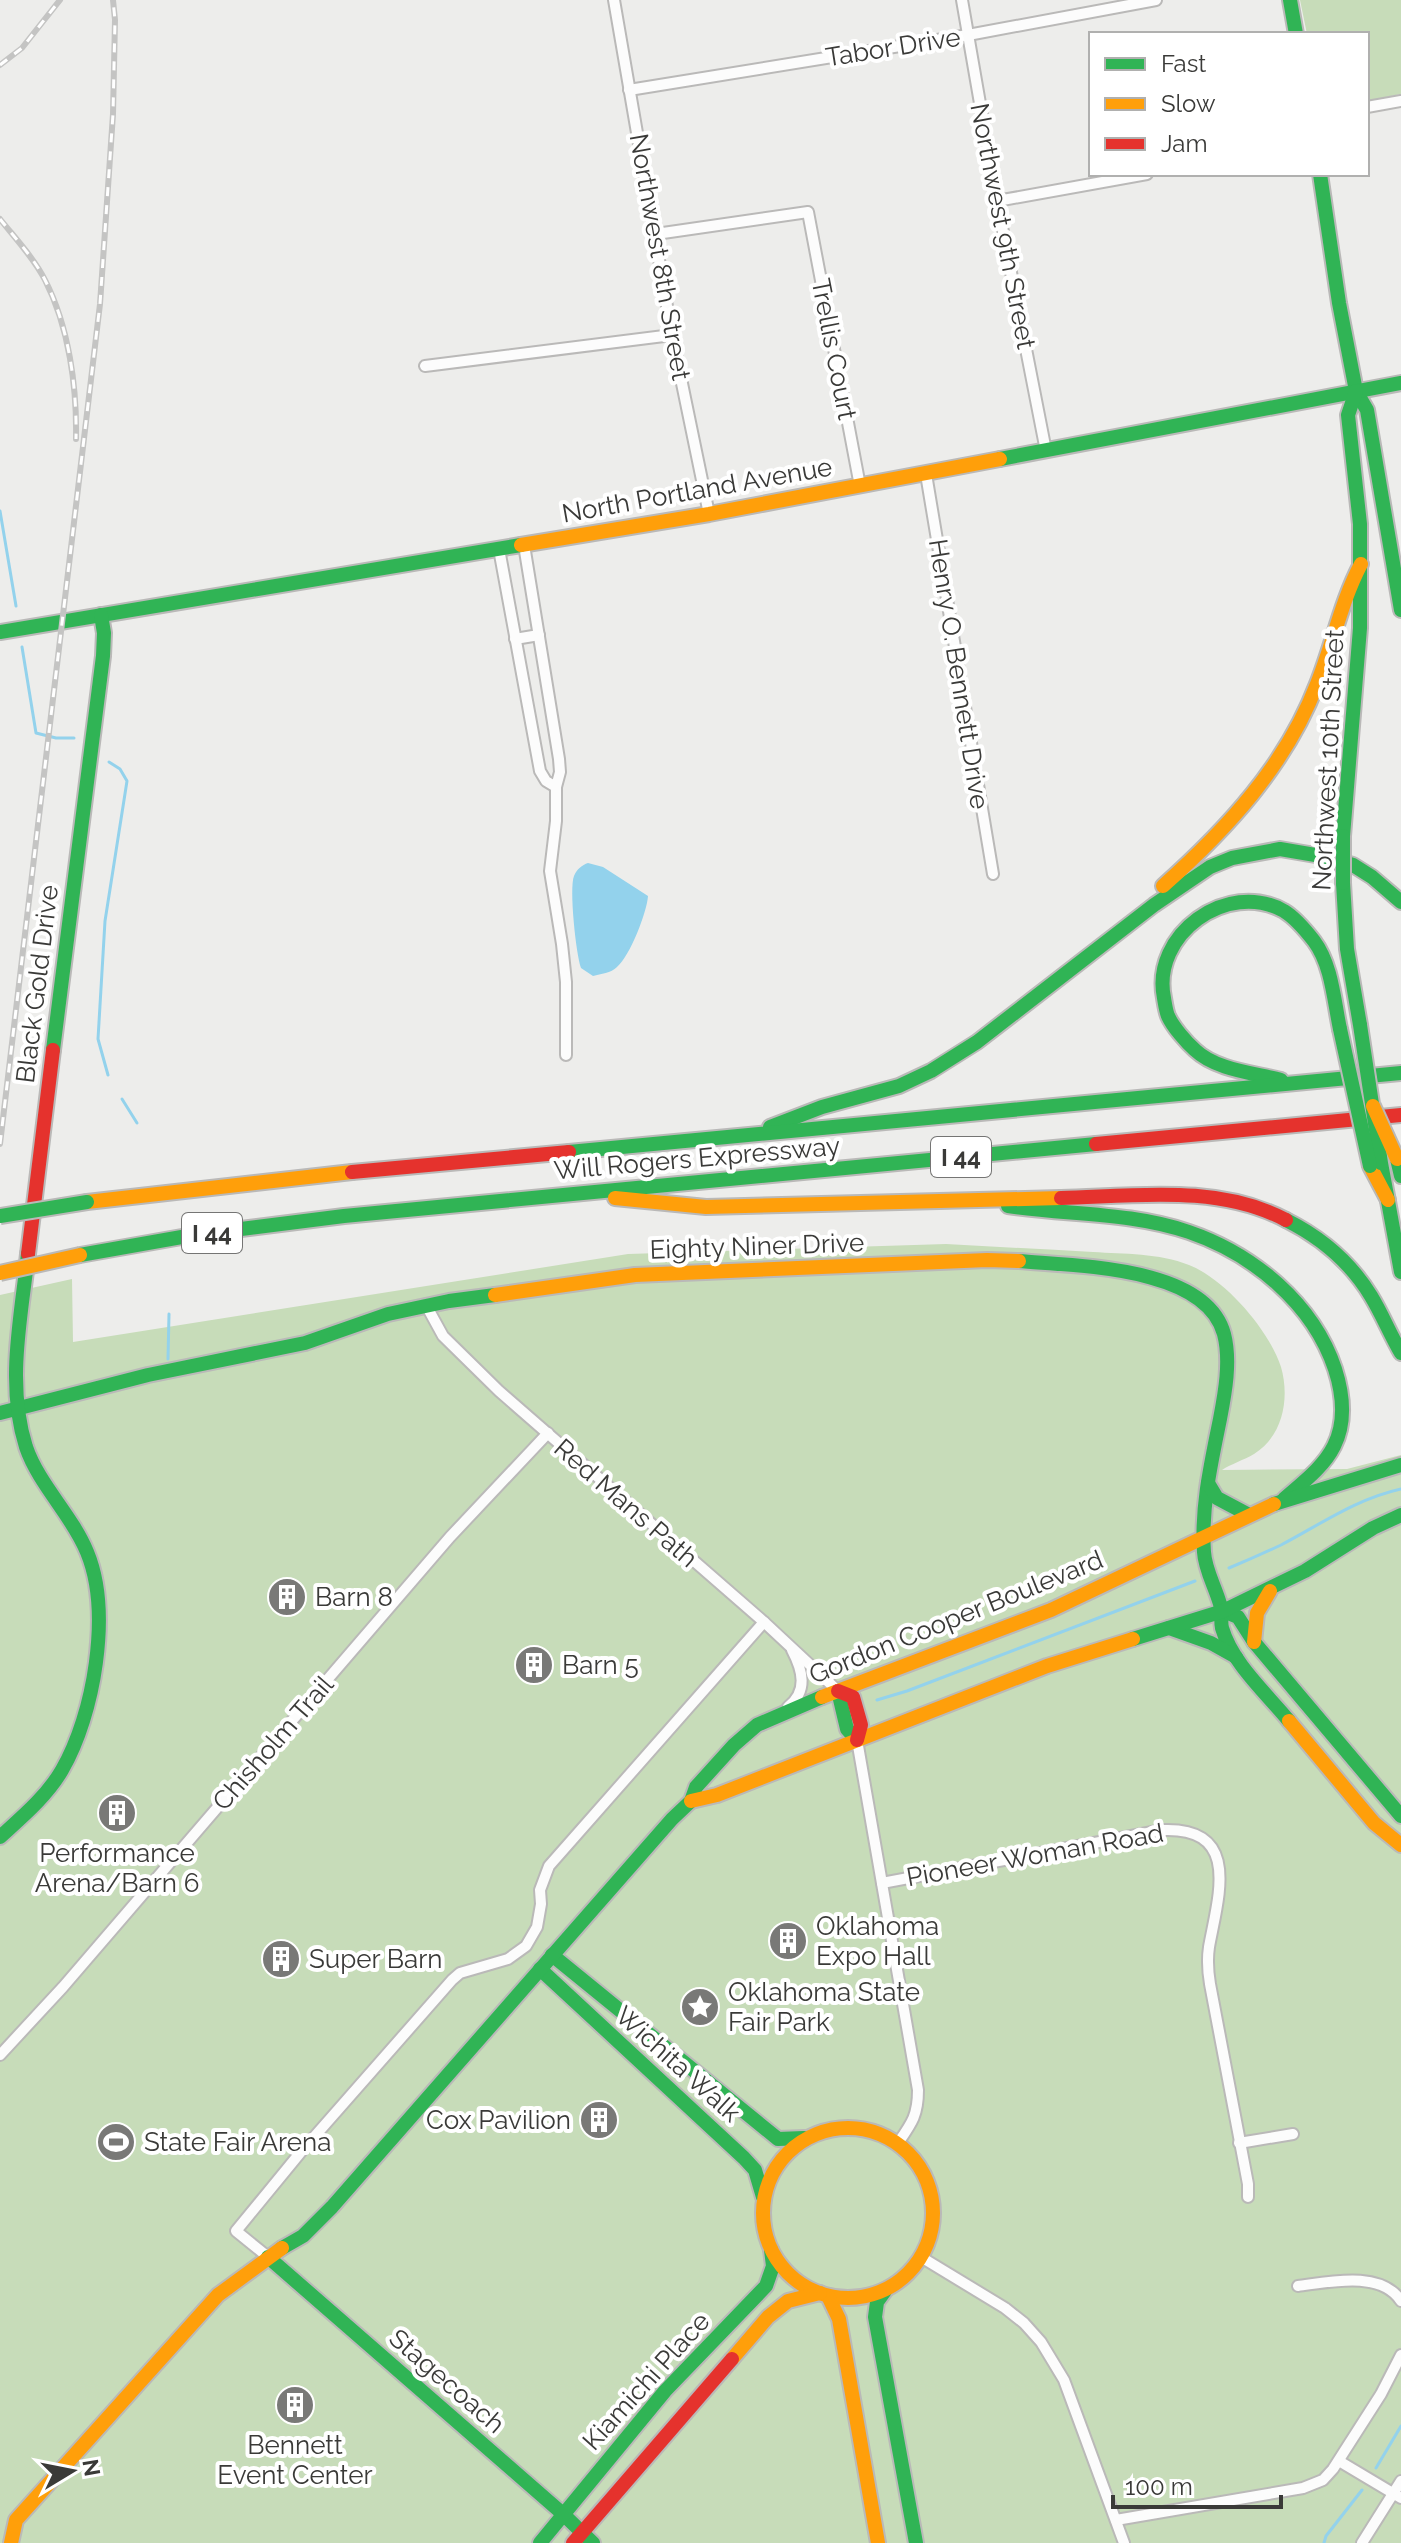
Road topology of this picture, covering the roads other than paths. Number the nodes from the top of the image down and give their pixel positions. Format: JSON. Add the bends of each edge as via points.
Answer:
{"nodes":[{"id":1,"x":614,"y":0,"type":"edge"},
{"id":2,"x":962,"y":0,"type":"edge"},
{"id":3,"x":1156,"y":0,"type":"edge"},
{"id":4,"x":1290,"y":0,"type":"edge"},
{"id":5,"x":1296,"y":32,"type":"edge"},
{"id":6,"x":968,"y":35,"type":"junction"},
{"id":7,"x":629,"y":90,"type":"junction"},
{"id":8,"x":1401,"y":101,"type":"edge"},
{"id":9,"x":1369,"y":107,"type":"edge"},
{"id":10,"x":1136,"y":176,"type":"edge"},
{"id":11,"x":1320,"y":176,"type":"edge"},
{"id":12,"x":997,"y":201,"type":"junction"},
{"id":13,"x":656,"y":234,"type":"junction"},
{"id":14,"x":672,"y":335,"type":"junction"},
{"id":15,"x":425,"y":366,"type":"dead end"},
{"id":16,"x":1401,"y":383,"type":"edge"},
{"id":17,"x":1356,"y":391,"type":"junction"},
{"id":18,"x":1046,"y":451,"type":"junction"},
{"id":19,"x":926,"y":474,"type":"junction"},
{"id":20,"x":860,"y":486,"type":"junction"},
{"id":21,"x":709,"y":514,"type":"junction"},
{"id":22,"x":524,"y":545,"type":"junction"},
{"id":23,"x":499,"y":549,"type":"junction"},
{"id":24,"x":1361,"y":564,"type":"junction"},
{"id":25,"x":1401,"y":610,"type":"edge"},
{"id":26,"x":101,"y":615,"type":"junction"},
{"id":27,"x":0,"y":632,"type":"edge"},
{"id":28,"x":539,"y":635,"type":"junction"},
{"id":29,"x":515,"y":639,"type":"junction"},
{"id":30,"x":550,"y":706,"type":"junction"},
{"id":31,"x":528,"y":711,"type":"junction"},
{"id":32,"x":556,"y":787,"type":"junction"},
{"id":33,"x":993,"y":874,"type":"dead end"},
{"id":34,"x":1401,"y":902,"type":"edge"},
{"id":35,"x":1068,"y":970,"type":"junction"},
{"id":36,"x":566,"y":1055,"type":"dead end"},
{"id":37,"x":1401,"y":1073,"type":"edge"},
{"id":38,"x":1296,"y":1083,"type":"junction"},
{"id":39,"x":1373,"y":1106,"type":"junction"},
{"id":40,"x":1401,"y":1115,"type":"edge"},
{"id":41,"x":749,"y":1135,"type":"junction"},
{"id":42,"x":1376,"y":1164,"type":"junction"},
{"id":43,"x":1401,"y":1176,"type":"edge"},
{"id":44,"x":572,"y":1194,"type":"junction"},
{"id":45,"x":969,"y":1199,"type":"junction"},
{"id":46,"x":0,"y":1216,"type":"edge"},
{"id":47,"x":1401,"y":1272,"type":"edge"},
{"id":48,"x":0,"y":1273,"type":"edge"},
{"id":49,"x":426,"y":1305,"type":"junction"},
{"id":50,"x":1401,"y":1353,"type":"edge"},
{"id":51,"x":18,"y":1409,"type":"junction"},
{"id":52,"x":0,"y":1413,"type":"edge"},
{"id":53,"x":548,"y":1433,"type":"junction"},
{"id":54,"x":1401,"y":1465,"type":"edge"},
{"id":55,"x":1208,"y":1483,"type":"junction"},
{"id":56,"x":1284,"y":1499,"type":"junction"},
{"id":57,"x":1249,"y":1515,"type":"junction"},
{"id":58,"x":1401,"y":1515,"type":"edge"},
{"id":59,"x":1204,"y":1537,"type":"junction"},
{"id":60,"x":1271,"y":1590,"type":"junction"},
{"id":61,"x":1223,"y":1611,"type":"junction"},
{"id":62,"x":764,"y":1622,"type":"junction"},
{"id":63,"x":1168,"y":1628,"type":"junction"},
{"id":64,"x":1254,"y":1642,"type":"junction"},
{"id":65,"x":789,"y":1645,"type":"junction"},
{"id":66,"x":1236,"y":1657,"type":"junction"},
{"id":67,"x":838,"y":1691,"type":"junction"},
{"id":68,"x":781,"y":1713,"type":"junction"},
{"id":69,"x":857,"y":1740,"type":"junction"},
{"id":70,"x":691,"y":1801,"type":"junction"},
{"id":71,"x":1401,"y":1816,"type":"edge"},
{"id":72,"x":0,"y":1837,"type":"edge"},
{"id":73,"x":1401,"y":1845,"type":"edge"},
{"id":74,"x":882,"y":1883,"type":"junction"},
{"id":75,"x":552,"y":1955,"type":"junction"},
{"id":76,"x":540,"y":1969,"type":"junction"},
{"id":77,"x":0,"y":2055,"type":"edge"},
{"id":78,"x":1293,"y":2134,"type":"dead end"},
{"id":79,"x":812,"y":2135,"type":"junction"},
{"id":80,"x":898,"y":2143,"type":"junction"},
{"id":81,"x":1239,"y":2143,"type":"junction"},
{"id":82,"x":1248,"y":2197,"type":"dead end"},
{"id":83,"x":763,"y":2206,"type":"junction"},
{"id":84,"x":770,"y":2246,"type":"junction"},
{"id":85,"x":268,"y":2257,"type":"junction"},
{"id":86,"x":921,"y":2257,"type":"junction"},
{"id":87,"x":1298,"y":2286,"type":"dead end"},
{"id":88,"x":887,"y":2289,"type":"junction"},
{"id":89,"x":824,"y":2295,"type":"junction"},
{"id":90,"x":1401,"y":2301,"type":"edge"},
{"id":91,"x":1401,"y":2355,"type":"edge"},
{"id":92,"x":1339,"y":2461,"type":"junction"},
{"id":93,"x":1401,"y":2481,"type":"edge"},
{"id":94,"x":1397,"y":2496,"type":"edge"},
{"id":95,"x":563,"y":2514,"type":"junction"},
{"id":96,"x":1116,"y":2520,"type":"junction"},
{"id":97,"x":577,"y":2538,"type":"edge"},
{"id":98,"x":7,"y":2541,"type":"edge"},
{"id":99,"x":540,"y":2543,"type":"edge"},
{"id":100,"x":593,"y":2543,"type":"edge"},
{"id":101,"x":878,"y":2543,"type":"edge"},
{"id":102,"x":916,"y":2543,"type":"edge"},
{"id":103,"x":1124,"y":2543,"type":"edge"},
{"id":104,"x":1362,"y":2543,"type":"edge"}],
"edges":[{"from":1,"to":7,"type":"street","name":"Northwest 8th Street"},
{"from":2,"to":6,"type":"street","name":"Northwest 9th Street"},
{"from":3,"to":6,"type":"street","name":"Tabor Drive"},
{"from":4,"to":5,"type":"main road"},
{"from":6,"to":7,"type":"street","name":"Tabor Drive"},
{"from":6,"to":12,"type":"street","name":"Northwest 9th Street"},
{"from":7,"to":13,"type":"street","name":"Northwest 8th Street"},
{"from":8,"to":9,"type":"street"},
{"from":10,"to":12,"type":"street"},
{"from":11,"to":17,"type":"main road","name":"Northwest 10th Street"},
{"from":12,"to":18,"type":"street","name":"Northwest 9th Street"},
{"from":13,"to":14,"type":"street","name":"Northwest 8th Street"},
{"from":13,"to":20,"type":"street","name":"Trellis Court","via":[[808,212]]},
{"from":14,"to":15,"type":"street"},
{"from":14,"to":21,"type":"street","name":"Northwest 8th Street"},
{"from":16,"to":17,"type":"main road","name":"North Portland Avenue"},
{"from":17,"to":18,"type":"main road","name":"North Portland Avenue"},
{"from":17,"to":24,"type":"main road","name":"Northwest 10th Street","via":[[1348,415]]},
{"from":17,"to":25,"type":"main road","name":"Northwest 10th Street","via":[[1367,410]]},
{"from":18,"to":19,"type":"main road","name":"North Portland Avenue"},
{"from":19,"to":20,"type":"main road","name":"North Portland Avenue"},
{"from":19,"to":33,"type":"street","name":"Henry O. Bennett Drive"},
{"from":20,"to":21,"type":"main road","name":"North Portland Avenue"},
{"from":21,"to":22,"type":"main road","name":"North Portland Avenue"},
{"from":22,"to":23,"type":"main road","name":"North Portland Avenue"},
{"from":22,"to":28,"type":"street"},
{"from":23,"to":26,"type":"main road","name":"North Portland Avenue"},
{"from":23,"to":29,"type":"street"},
{"from":24,"to":35,"type":"main road","via":[[1345,595],[1312,697],[1272,771],[1217,838]]},
{"from":24,"to":39,"type":"main road","name":"Northwest 10th Street","bridge":true,"via":[[1343,883],[1347,949]]},
{"from":26,"to":27,"type":"main road","name":"North Portland Avenue"},
{"from":26,"to":51,"type":"main road","name":"Black Gold Drive","via":[[103,656],[19,1331]]},
{"from":28,"to":29,"type":"street"},
{"from":28,"to":30,"type":"street"},
{"from":29,"to":31,"type":"street"},
{"from":30,"to":31,"type":"street"},
{"from":30,"to":32,"type":"street","via":[[560,772]]},
{"from":31,"to":32,"type":"street","via":[[540,771]]},
{"from":32,"to":36,"type":"street","via":[[550,871],[566,982]]},
{"from":34,"to":35,"type":"main road","via":[[1353,865],[1303,852],[1255,852],[1210,867]]},
{"from":35,"to":41,"type":"main road","via":[[931,1071]]},
{"from":37,"to":38,"type":"main road","name":"Will Rogers Expressway","number":"I 44"},
{"from":38,"to":41,"type":"main road","name":"Will Rogers Expressway","number":"I 44"},
{"from":38,"to":42,"type":"main road","bridge":true,"via":[[1197,1052],[1167,1011],[1162,994],[1165,960],[1177,935],[1201,913],[1235,902],[1266,905],[1294,919],[1315,942]]},
{"from":39,"to":42,"type":"main road","name":"Northwest 10th Street","bridge":true},
{"from":39,"to":43,"type":"main road","bridge":true},
{"from":40,"to":44,"type":"main road","name":"Will Rogers Expressway","number":"I 44"},
{"from":41,"to":46,"type":"main road","name":"Will Rogers Expressway","number":"I 44","bridge":true,"via":[[280,1179]]},
{"from":42,"to":47,"type":"main road"},
{"from":44,"to":45,"type":"main road","via":[[706,1207]]},
{"from":44,"to":48,"type":"main road","name":"Will Rogers Expressway","number":"I 44","bridge":true,"via":[[193,1235]]},
{"from":45,"to":50,"type":"main road","via":[[1194,1194],[1243,1201],[1312,1235],[1351,1267]]},
{"from":45,"to":56,"type":"main road","via":[[1161,1224],[1220,1245],[1274,1280],[1327,1347],[1339,1380],[1342,1411],[1328,1455]]},
{"from":49,"to":51,"type":"main road","name":"Eighty Niner Drive","via":[[305,1343],[187,1366]]},
{"from":49,"to":53,"type":"street","name":"Red Mans Path","via":[[443,1336]]},
{"from":49,"to":55,"type":"main road","name":"Eighty Niner Drive","via":[[614,1277],[716,1271],[1014,1260],[1137,1272],[1196,1295],[1224,1334],[1227,1362]]},
{"from":51,"to":52,"type":"main road","name":"Eighty Niner Drive"},
{"from":51,"to":72,"type":"main road","name":"Black Gold Drive","via":[[33,1463],[90,1559],[96,1646],[75,1747],[37,1801]]},
{"from":53,"to":62,"type":"street","name":"Red Mans Path"},
{"from":53,"to":77,"type":"street","name":"Chisholm Trail","via":[[473,1512]]},
{"from":54,"to":56,"type":"main road","name":"Gordon Cooper Boulevard"},
{"from":55,"to":57,"type":"main road","via":[[1217,1498]]},
{"from":55,"to":59,"type":"main road","name":"Eighty Niner Drive"},
{"from":56,"to":57,"type":"main road","name":"Gordon Cooper Boulevard"},
{"from":57,"to":59,"type":"main road","name":"Gordon Cooper Boulevard"},
{"from":58,"to":60,"type":"main road","name":"Gordon Cooper Boulevard"},
{"from":59,"to":61,"type":"main road","name":"Eighty Niner Drive","via":[[1205,1557]]},
{"from":59,"to":67,"type":"main road","name":"Gordon Cooper Boulevard","via":[[1051,1610]]},
{"from":60,"to":61,"type":"main road","name":"Gordon Cooper Boulevard"},
{"from":60,"to":64,"type":"main road","via":[[1257,1613]]},
{"from":61,"to":63,"type":"main road","name":"Gordon Cooper Boulevard"},
{"from":61,"to":64,"type":"main road","name":"Eighty Niner Drive","via":[[1238,1617]]},
{"from":61,"to":66,"type":"main road","name":"Eighty Niner Drive","via":[[1221,1624]]},
{"from":62,"to":65,"type":"street","name":"Red Mans Path"},
{"from":62,"to":85,"type":"street","via":[[549,1866],[540,1890],[537,1927],[526,1946],[508,1959],[452,1980],[236,2231]]},
{"from":63,"to":66,"type":"main road"},
{"from":63,"to":69,"type":"main road","name":"Gordon Cooper Boulevard","via":[[1047,1666]]},
{"from":64,"to":71,"type":"main road","name":"Eighty Niner Drive"},
{"from":65,"to":67,"type":"street","name":"Red Mans Path"},
{"from":65,"to":68,"type":"street","via":[[802,1681],[796,1701]]},
{"from":66,"to":73,"type":"main road","name":"Eighty Niner Drive","via":[[1374,1823]]},
{"from":67,"to":68,"type":"main road","name":"Gordon Cooper Boulevard"},
{"from":67,"to":69,"type":"main road","via":[[847,1729]]},
{"from":68,"to":70,"type":"main road","name":"Gordon Cooper Boulevard","via":[[734,1745],[696,1787]]},
{"from":69,"to":70,"type":"main road","name":"Gordon Cooper Boulevard"},
{"from":69,"to":74,"type":"street"},
{"from":70,"to":75,"type":"main road","name":"Gordon Cooper Boulevard"},
{"from":74,"to":80,"type":"street","via":[[918,2090],[915,2119]]},
{"from":74,"to":81,"type":"street","name":"Pioneer Woman Road","via":[[1154,1831],[1183,1830],[1205,1840],[1220,1878],[1208,1970]]},
{"from":75,"to":76,"type":"main road","name":"Gordon Cooper Boulevard"},
{"from":75,"to":79,"type":"main road","name":"Wichita Walk","via":[[778,2139]]},
{"from":76,"to":83,"type":"main road","name":"Wichita Walk","via":[[755,2170]]},
{"from":76,"to":85,"type":"main road","name":"Gordon Cooper Boulevard","via":[[332,2207],[303,2236]]},
{"from":78,"to":81,"type":"street"},
{"from":79,"to":80,"type":"main road","via":[[854,2127]]},
{"from":79,"to":83,"type":"main road","via":[[776,2167]]},
{"from":80,"to":86,"type":"main road","via":[[922,2169],[933,2199],[931,2233]]},
{"from":81,"to":82,"type":"street","name":"Pioneer Woman Road"},
{"from":83,"to":84,"type":"main road"},
{"from":84,"to":89,"type":"main road","via":[[788,2273]]},
{"from":84,"to":95,"type":"main road","name":"Kiamichi Place","via":[[773,2266],[766,2286],[665,2391]]},
{"from":85,"to":95,"type":"main road","name":"Stagecoach"},
{"from":85,"to":98,"type":"main road","name":"Gordon Cooper Boulevard","via":[[218,2295],[155,2363],[16,2520]]},
{"from":86,"to":88,"type":"main road"},
{"from":86,"to":96,"type":"street","via":[[1005,2308],[1041,2342],[1064,2380]]},
{"from":87,"to":90,"type":"street","via":[[1381,2284]]},
{"from":88,"to":89,"type":"main road","via":[[854,2298]]},
{"from":88,"to":102,"type":"main road","via":[[878,2297],[875,2317]]},
{"from":89,"to":97,"type":"main road","name":"Kiamichi Place","via":[[788,2301],[768,2317]]},
{"from":89,"to":101,"type":"main road","via":[[839,2319]]},
{"from":91,"to":92,"type":"street"},
{"from":92,"to":94,"type":"street"},
{"from":92,"to":96,"type":"street","via":[[1323,2480],[1303,2488]]},
{"from":93,"to":94,"type":"street"},
{"from":94,"to":104,"type":"street"},
{"from":95,"to":97,"type":"main road","name":"Stagecoach"},
{"from":95,"to":99,"type":"main road","name":"Kiamichi Place"},
{"from":96,"to":103,"type":"street"},
{"from":97,"to":100,"type":"main road","name":"Stagecoach"}]}
